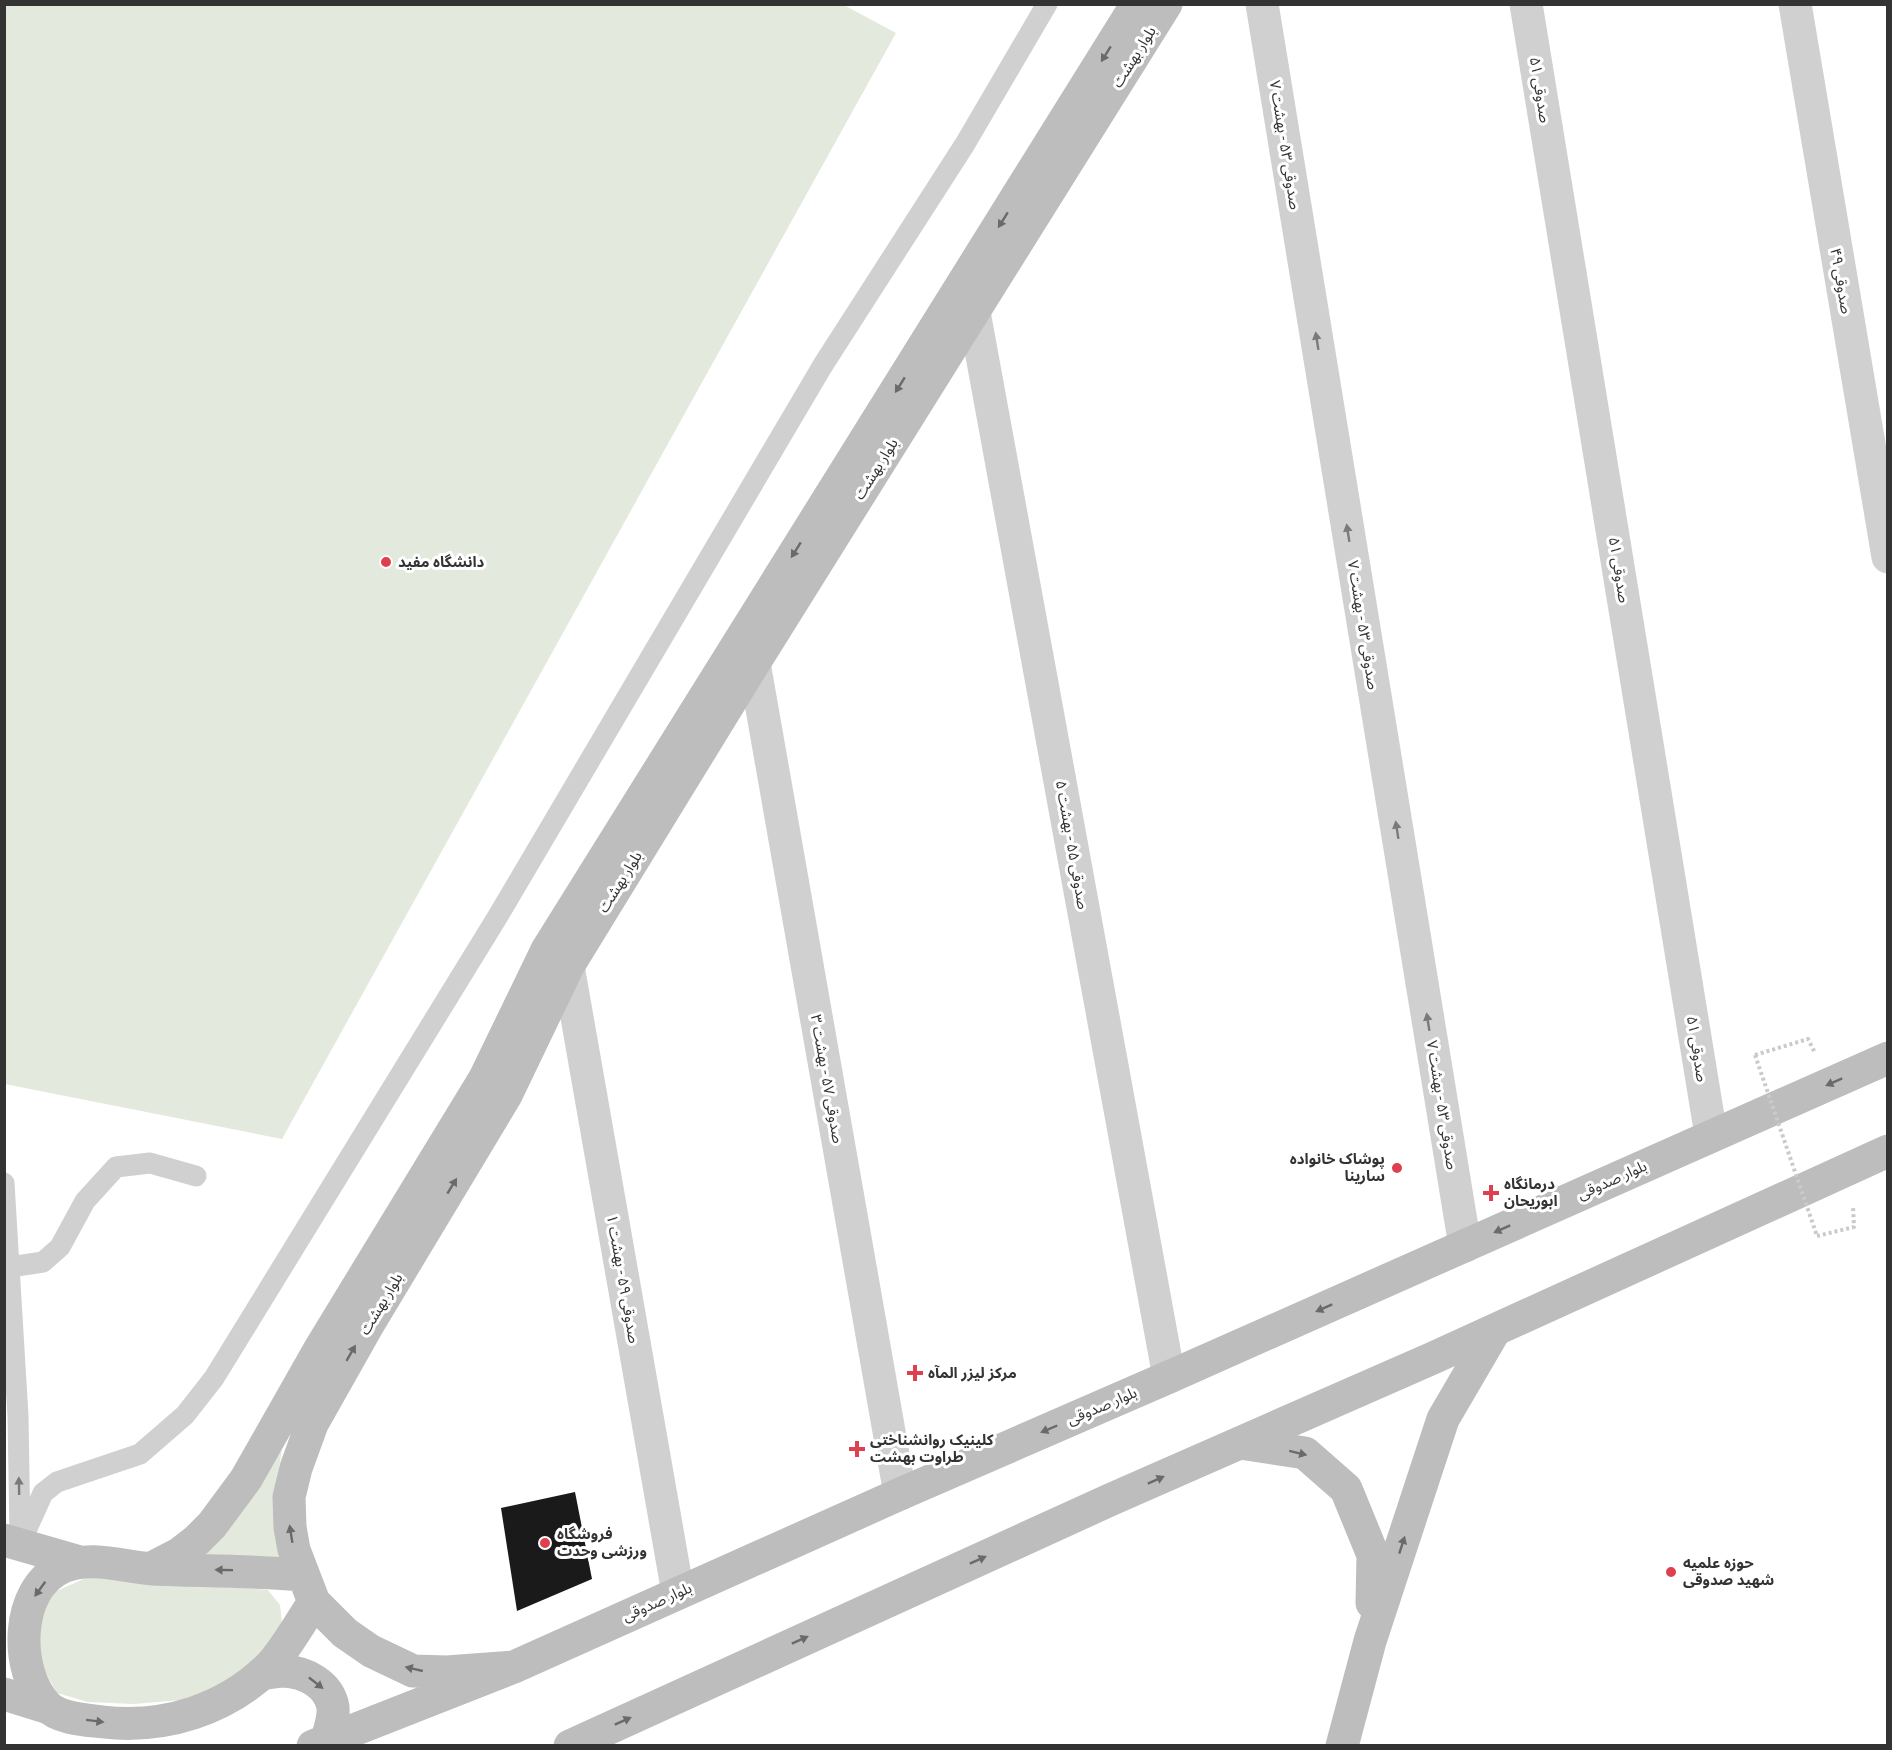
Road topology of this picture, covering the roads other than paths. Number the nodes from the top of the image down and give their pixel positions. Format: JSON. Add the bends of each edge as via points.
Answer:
{"nodes":[{"id":1,"x":1047,"y":4,"type":"edge"},
{"id":2,"x":1137,"y":4,"type":"edge"},
{"id":3,"x":1166,"y":4,"type":"edge"},
{"id":4,"x":1262,"y":4,"type":"edge"},
{"id":5,"x":1526,"y":4,"type":"edge"},
{"id":6,"x":1795,"y":4,"type":"edge"},
{"id":7,"x":974,"y":312,"type":"junction"},
{"id":8,"x":1887,"y":557,"type":"edge"},
{"id":9,"x":754,"y":663,"type":"junction"},
{"id":10,"x":568,"y":966,"type":"junction"},
{"id":11,"x":1887,"y":1058,"type":"edge"},
{"id":12,"x":1711,"y":1135,"type":"junction"},
{"id":13,"x":1887,"y":1151,"type":"edge"},
{"id":14,"x":196,"y":1176,"type":"dead end"},
{"id":15,"x":4,"y":1183,"type":"edge"},
{"id":16,"x":1465,"y":1245,"type":"junction"},
{"id":17,"x":10,"y":1267,"type":"junction"},
{"id":18,"x":1495,"y":1330,"type":"junction"},
{"id":19,"x":1169,"y":1377,"type":"junction"},
{"id":20,"x":1240,"y":1443,"type":"junction"},
{"id":21,"x":900,"y":1494,"type":"junction"},
{"id":22,"x":12,"y":1542,"type":"edge"},
{"id":23,"x":80,"y":1562,"type":"junction"},
{"id":24,"x":152,"y":1569,"type":"junction"},
{"id":25,"x":309,"y":1589,"type":"junction"},
{"id":26,"x":678,"y":1593,"type":"junction"},
{"id":27,"x":1370,"y":1641,"type":"junction"},
{"id":28,"x":514,"y":1667,"type":"junction"},
{"id":29,"x":261,"y":1674,"type":"junction"},
{"id":30,"x":4,"y":1694,"type":"edge"},
{"id":31,"x":49,"y":1708,"type":"junction"},
{"id":32,"x":320,"y":1742,"type":"edge"},
{"id":33,"x":570,"y":1746,"type":"edge"},
{"id":34,"x":1342,"y":1746,"type":"edge"}],
"edges":[{"from":1,"to":22,"type":"lane","via":[[965,144],[823,365],[498,916],[214,1378],[185,1415],[140,1454],[57,1482],[43,1493]]},
{"from":2,"to":24,"type":"street","name":"بلوار بهشت","one_way":true,"via":[[547,950],[485,1078],[321,1347],[246,1479],[197,1540]]},
{"from":3,"to":7,"type":"street","name":"بلوار بهشت"},
{"from":16,"to":4,"type":"street","name":"صدوقی ۵۳ - بهشت ۷","one_way":true},
{"from":5,"to":12,"type":"street","name":"صدوقی ۵۱"},
{"from":6,"to":8,"type":"street","name":"صدوقی ۴۹"},
{"from":7,"to":9,"type":"street","name":"بلوار بهشت"},
{"from":7,"to":19,"type":"street","name":"صدوقی ۵۵ - بهشت ۵"},
{"from":9,"to":10,"type":"street","name":"بلوار بهشت"},
{"from":9,"to":21,"type":"street","name":"صدوقی ۵۷ - بهشت ۳"},
{"from":25,"to":10,"type":"street","name":"بلوار بهشت","one_way":true,"via":[[294,1550],[289,1497],[312,1424],[506,1095]]},
{"from":10,"to":26,"type":"street","name":"صدوقی ۵۹ - بهشت ۱"},
{"from":11,"to":12,"type":"street","name":"بلوار صدوقی","one_way":true},
{"from":12,"to":16,"type":"street","name":"بلوار صدوقی","one_way":true},
{"from":13,"to":18,"type":"street"},
{"from":14,"to":17,"type":"lane","via":[[150,1163],[116,1167],[85,1201],[60,1248],[43,1262]]},
{"from":15,"to":17,"type":"lane"},
{"from":16,"to":19,"type":"street","name":"بلوار صدوقی","one_way":true},
{"from":22,"to":17,"type":"lane","one_way":true,"via":[[18,1416]]},
{"from":18,"to":20,"type":"street"},
{"from":27,"to":18,"type":"street","one_way":true,"via":[[1443,1419]]},
{"from":19,"to":21,"type":"street","name":"بلوار صدوقی","one_way":true},
{"from":20,"to":27,"type":"street","one_way":true,"via":[[1305,1453],[1346,1489],[1373,1555]]},
{"from":33,"to":20,"type":"street","one_way":true},
{"from":21,"to":26,"type":"street","name":"بلوار صدوقی"},
{"from":22,"to":23,"type":"street"},
{"from":23,"to":24,"type":"street"},
{"from":23,"to":31,"type":"street","one_way":true,"via":[[47,1579],[34,1596],[26,1617],[26,1662],[33,1687]]},
{"from":25,"to":24,"type":"street","one_way":true,"via":[[256,1571]]},
{"from":28,"to":25,"type":"street","name":"بلوار بهشت","one_way":true,"via":[[413,1671],[371,1651],[345,1633]]},
{"from":25,"to":29,"type":"street","via":[[271,1665]]},
{"from":26,"to":28,"type":"street","name":"بلوار صدوقی"},
{"from":27,"to":34,"type":"street"},
{"from":28,"to":32,"type":"street","name":"بلوار صدوقی"},
{"from":31,"to":29,"type":"street","one_way":true,"via":[[73,1718],[149,1724],[197,1713],[224,1701]]},
{"from":29,"to":32,"type":"street","one_way":true,"via":[[302,1674],[326,1691],[333,1706],[332,1724]]},
{"from":30,"to":31,"type":"street"}]}
